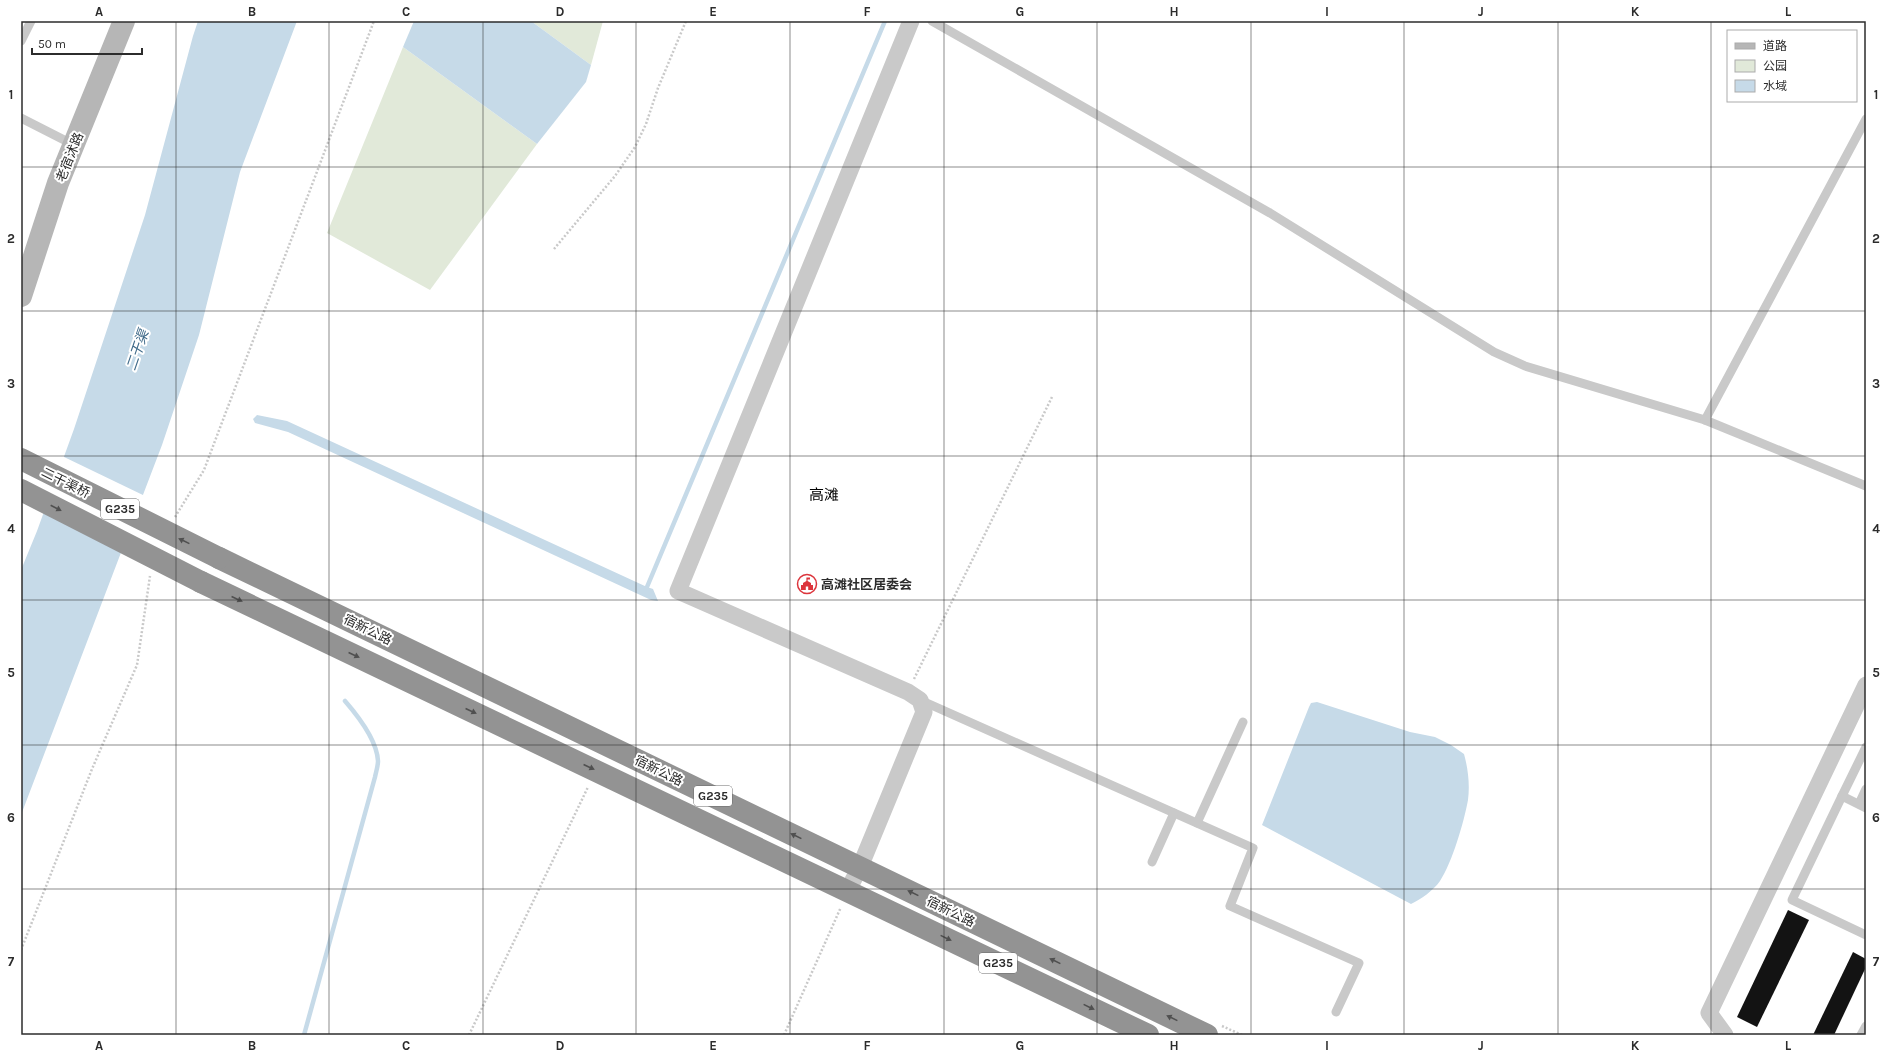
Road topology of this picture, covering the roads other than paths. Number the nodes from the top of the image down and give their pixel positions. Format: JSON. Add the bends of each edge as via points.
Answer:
{"nodes":[{"id":1,"x":31,"y":21,"type":"edge"},
{"id":2,"x":124,"y":21,"type":"edge"},
{"id":3,"x":911,"y":21,"type":"edge"},
{"id":4,"x":932,"y":21,"type":"edge"},
{"id":5,"x":21,"y":41,"type":"edge"},
{"id":6,"x":21,"y":118,"type":"edge"},
{"id":7,"x":1866,"y":119,"type":"edge"},
{"id":8,"x":74,"y":145,"type":"junction"},
{"id":9,"x":22,"y":288,"type":"edge"},
{"id":10,"x":1705,"y":420,"type":"junction"},
{"id":11,"x":21,"y":459,"type":"edge"},
{"id":12,"x":1866,"y":486,"type":"edge"},
{"id":13,"x":21,"y":490,"type":"edge"},
{"id":14,"x":219,"y":558,"type":"joint"},
{"id":15,"x":201,"y":582,"type":"joint"},
{"id":16,"x":1866,"y":685,"type":"edge"},
{"id":17,"x":914,"y":696,"type":"junction"},
{"id":18,"x":1243,"y":722,"type":"dead end"},
{"id":19,"x":1866,"y":747,"type":"edge"},
{"id":20,"x":1866,"y":789,"type":"edge"},
{"id":21,"x":1842,"y":796,"type":"junction"},
{"id":22,"x":1862,"y":806,"type":"edge"},
{"id":23,"x":1174,"y":813,"type":"junction"},
{"id":24,"x":1197,"y":823,"type":"junction"},
{"id":25,"x":1152,"y":862,"type":"dead end"},
{"id":26,"x":860,"y":867,"type":"junction"},
{"id":27,"x":848,"y":890,"type":"junction"},
{"id":28,"x":1866,"y":935,"type":"edge"},
{"id":29,"x":1336,"y":1012,"type":"dead end"},
{"id":30,"x":1866,"y":1026,"type":"edge"},
{"id":31,"x":1148,"y":1035,"type":"edge"},
{"id":32,"x":1207,"y":1035,"type":"edge"},
{"id":33,"x":1725,"y":1035,"type":"edge"},
{"id":34,"x":1861,"y":1035,"type":"edge"}],
"edges":[{"from":1,"to":5,"type":"lane"},
{"from":2,"to":8,"type":"main road","name":"老宿沭路"},
{"from":3,"to":17,"type":"street","via":[[678,591]]},
{"from":4,"to":10,"type":"lane","via":[[1270,213],[1494,352],[1525,366]]},
{"from":6,"to":8,"type":"lane"},
{"from":7,"to":10,"type":"lane"},
{"from":8,"to":9,"type":"main road","name":"老宿沭路","via":[[58,183]]},
{"from":10,"to":12,"type":"lane"},
{"from":14,"to":11,"type":"highway","name":"二干渠桥","number":"G235","one_way":true,"bridge":true},
{"from":13,"to":15,"type":"highway","name":"二干渠桥","number":"G235","one_way":true,"bridge":true},
{"from":26,"to":14,"type":"highway","name":"宿新公路","number":"G235","one_way":true},
{"from":15,"to":27,"type":"highway","name":"宿新公路","number":"G235","one_way":true},
{"from":16,"to":33,"type":"street","via":[[1709,1014]]},
{"from":17,"to":23,"type":"lane"},
{"from":17,"to":26,"type":"street","via":[[924,712]]},
{"from":18,"to":24,"type":"lane"},
{"from":19,"to":21,"type":"lane"},
{"from":20,"to":22,"type":"lane"},
{"from":21,"to":22,"type":"lane"},
{"from":21,"to":28,"type":"lane","via":[[1792,900]]},
{"from":23,"to":24,"type":"lane"},
{"from":23,"to":25,"type":"lane"},
{"from":24,"to":29,"type":"lane","via":[[1253,848],[1230,906],[1359,963]]},
{"from":26,"to":27,"type":"street"},
{"from":32,"to":26,"type":"highway","name":"宿新公路","number":"G235","one_way":true},
{"from":27,"to":31,"type":"highway","name":"宿新公路","number":"G235","one_way":true},
{"from":30,"to":34,"type":"lane"}]}
